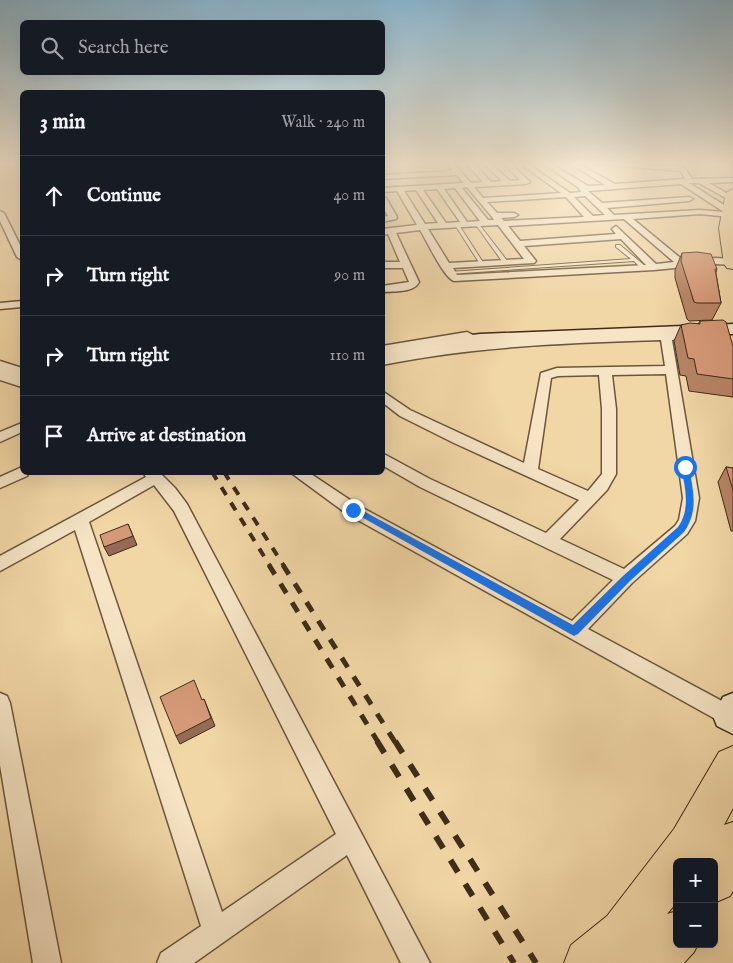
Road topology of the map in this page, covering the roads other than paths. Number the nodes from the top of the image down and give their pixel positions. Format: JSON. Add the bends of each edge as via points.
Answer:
{"nodes":[{"id":1,"x":387,"y":207,"type":"edge"},
{"id":2,"x":410,"y":207,"type":"edge"},
{"id":3,"x":431,"y":207,"type":"edge"},
{"id":4,"x":453,"y":207,"type":"edge"},
{"id":5,"x":471,"y":207,"type":"edge"},
{"id":6,"x":504,"y":207,"type":"edge"},
{"id":7,"x":579,"y":207,"type":"edge"},
{"id":8,"x":601,"y":207,"type":"edge"},
{"id":9,"x":701,"y":207,"type":"edge"},
{"id":10,"x":724,"y":207,"type":"edge"},
{"id":11,"x":730,"y":207,"type":"edge"},
{"id":12,"x":489,"y":208,"type":"joint"},
{"id":13,"x":583,"y":211,"type":"junction"},
{"id":14,"x":709,"y":212,"type":"junction"},
{"id":15,"x":0,"y":213,"type":"edge"},
{"id":16,"x":626,"y":216,"type":"junction"},
{"id":17,"x":609,"y":218,"type":"junction"},
{"id":18,"x":385,"y":219,"type":"edge"},
{"id":19,"x":590,"y":219,"type":"junction"},
{"id":20,"x":499,"y":221,"type":"junction"},
{"id":21,"x":2,"y":223,"type":"edge"},
{"id":22,"x":481,"y":223,"type":"junction"},
{"id":23,"x":461,"y":225,"type":"junction"},
{"id":24,"x":444,"y":226,"type":"junction"},
{"id":25,"x":422,"y":227,"type":"junction"},
{"id":26,"x":387,"y":232,"type":"edge"},
{"id":27,"x":623,"y":236,"type":"junction"},
{"id":28,"x":518,"y":244,"type":"junction"},
{"id":29,"x":618,"y":246,"type":"joint"},
{"id":30,"x":525,"y":253,"type":"junction"},
{"id":31,"x":20,"y":254,"type":"edge"},
{"id":32,"x":634,"y":260,"type":"junction"},
{"id":33,"x":506,"y":262,"type":"junction"},
{"id":34,"x":681,"y":263,"type":"junction"},
{"id":35,"x":733,"y":263,"type":"edge"},
{"id":36,"x":482,"y":264,"type":"junction"},
{"id":37,"x":406,"y":265,"type":"junction"},
{"id":38,"x":385,"y":266,"type":"edge"},
{"id":39,"x":654,"y":267,"type":"junction"},
{"id":40,"x":642,"y":268,"type":"junction"},
{"id":41,"x":447,"y":269,"type":"junction"},
{"id":42,"x":385,"y":289,"type":"edge"},
{"id":43,"x":20,"y":304,"type":"edge"},
{"id":44,"x":0,"y":306,"type":"edge"},
{"id":45,"x":733,"y":329,"type":"edge"},
{"id":46,"x":666,"y":337,"type":"junction"},
{"id":47,"x":385,"y":349,"type":"edge"},
{"id":48,"x":385,"y":355,"type":"edge"},
{"id":49,"x":385,"y":361,"type":"edge"},
{"id":50,"x":0,"y":365,"type":"edge"},
{"id":51,"x":0,"y":370,"type":"edge"},
{"id":52,"x":671,"y":370,"type":"junction"},
{"id":53,"x":20,"y":371,"type":"edge"},
{"id":54,"x":605,"y":371,"type":"junction"},
{"id":55,"x":0,"y":376,"type":"edge"},
{"id":56,"x":20,"y":376,"type":"edge"},
{"id":57,"x":20,"y":382,"type":"edge"},
{"id":58,"x":385,"y":397,"type":"edge"},
{"id":59,"x":20,"y":428,"type":"edge"},
{"id":60,"x":0,"y":437,"type":"edge"},
{"id":61,"x":385,"y":460,"type":"edge"},
{"id":62,"x":530,"y":471,"type":"junction"},
{"id":63,"x":20,"y":473,"type":"edge"},
{"id":64,"x":152,"y":475,"type":"edge"},
{"id":65,"x":301,"y":475,"type":"edge"},
{"id":66,"x":0,"y":483,"type":"edge"},
{"id":67,"x":590,"y":498,"type":"junction"},
{"id":68,"x":80,"y":520,"type":"junction"},
{"id":69,"x":547,"y":542,"type":"junction"},
{"id":70,"x":0,"y":564,"type":"edge"},
{"id":71,"x":626,"y":578,"type":"junction"},
{"id":72,"x":574,"y":631,"type":"junction"},
{"id":73,"x":0,"y":703,"type":"edge"},
{"id":74,"x":731,"y":714,"type":"edge"},
{"id":75,"x":733,"y":766,"type":"edge"},
{"id":76,"x":351,"y":838,"type":"junction"},
{"id":77,"x":733,"y":844,"type":"edge"},
{"id":78,"x":680,"y":858,"type":"edge"},
{"id":79,"x":673,"y":867,"type":"edge"},
{"id":80,"x":718,"y":872,"type":"edge"},
{"id":81,"x":216,"y":933,"type":"junction"},
{"id":82,"x":673,"y":938,"type":"edge"},
{"id":83,"x":46,"y":963,"type":"edge"},
{"id":84,"x":171,"y":963,"type":"edge"},
{"id":85,"x":416,"y":963,"type":"edge"},
{"id":86,"x":589,"y":963,"type":"edge"},
{"id":87,"x":650,"y":963,"type":"edge"}],
"edges":[{"from":1,"to":18,"type":"street","via":[[393,217]]},
{"from":2,"to":25,"type":"street"},
{"from":3,"to":24,"type":"street"},
{"from":4,"to":23,"type":"street"},
{"from":5,"to":22,"type":"street"},
{"from":6,"to":12,"type":"street"},
{"from":7,"to":13,"type":"street"},
{"from":8,"to":17,"type":"street"},
{"from":9,"to":14,"type":"street"},
{"from":10,"to":14,"type":"street"},
{"from":11,"to":35,"type":"highway","via":[[726,235]]},
{"from":12,"to":20,"type":"street"},
{"from":13,"to":19,"type":"street"},
{"from":13,"to":20,"type":"street"},
{"from":14,"to":16,"type":"street"},
{"from":15,"to":21,"type":"street"},
{"from":16,"to":17,"type":"street"},
{"from":16,"to":34,"type":"street"},
{"from":17,"to":19,"type":"street"},
{"from":17,"to":27,"type":"street"},
{"from":19,"to":20,"type":"street"},
{"from":20,"to":22,"type":"street"},
{"from":20,"to":28,"type":"street"},
{"from":21,"to":31,"type":"street"},
{"from":22,"to":23,"type":"street"},
{"from":22,"to":33,"type":"lane"},
{"from":23,"to":24,"type":"street"},
{"from":23,"to":36,"type":"lane"},
{"from":24,"to":25,"type":"street"},
{"from":25,"to":26,"type":"street"},
{"from":25,"to":41,"type":"street"},
{"from":26,"to":37,"type":"street"},
{"from":27,"to":28,"type":"street"},
{"from":27,"to":39,"type":"street"},
{"from":28,"to":30,"type":"street"},
{"from":29,"to":30,"type":"street"},
{"from":29,"to":32,"type":"lane"},
{"from":30,"to":33,"type":"street","via":[[531,261]]},
{"from":32,"to":40,"type":"lane"},
{"from":32,"to":41,"type":"lane"},
{"from":33,"to":36,"type":"street"},
{"from":34,"to":35,"type":"street"},
{"from":34,"to":39,"type":"street"},
{"from":36,"to":41,"type":"street"},
{"from":37,"to":38,"type":"street"},
{"from":37,"to":42,"type":"street","via":[[414,282],[412,286]]},
{"from":39,"to":40,"type":"street"},
{"from":40,"to":41,"type":"street","via":[[458,279],[451,277]]},
{"from":43,"to":44,"type":"street"},
{"from":45,"to":46,"type":"street","via":[[722,334]]},
{"from":45,"to":47,"type":"street","via":[[712,325],[483,334]]},
{"from":45,"to":48,"type":"street","via":[[460,341]]},
{"from":46,"to":49,"type":"street","via":[[474,345]]},
{"from":46,"to":52,"type":"street"},
{"from":50,"to":53,"type":"street"},
{"from":51,"to":56,"type":"street"},
{"from":52,"to":54,"type":"street"},
{"from":52,"to":71,"type":"street","via":[[691,498],[690,511],[681,530]]},
{"from":54,"to":62,"type":"street","via":[[557,372],[545,376]]},
{"from":54,"to":67,"type":"street","via":[[610,466],[606,480]]},
{"from":55,"to":57,"type":"street"},
{"from":58,"to":62,"type":"street","via":[[413,417]]},
{"from":59,"to":60,"type":"street"},
{"from":61,"to":69,"type":"street","via":[[425,483]]},
{"from":62,"to":67,"type":"street"},
{"from":63,"to":66,"type":"street"},
{"from":64,"to":68,"type":"street"},
{"from":64,"to":76,"type":"street","via":[[181,508]]},
{"from":65,"to":72,"type":"street","via":[[353,510]]},
{"from":67,"to":69,"type":"street"},
{"from":68,"to":70,"type":"street"},
{"from":68,"to":81,"type":"street"},
{"from":69,"to":71,"type":"street"},
{"from":71,"to":72,"type":"street"},
{"from":72,"to":74,"type":"street"},
{"from":73,"to":83,"type":"street"},
{"from":75,"to":78,"type":"highway"},
{"from":76,"to":81,"type":"street"},
{"from":76,"to":85,"type":"street"},
{"from":77,"to":80,"type":"highway"},
{"from":79,"to":86,"type":"highway","via":[[624,933]]},
{"from":81,"to":84,"type":"street"},
{"from":82,"to":87,"type":"highway"}]}
